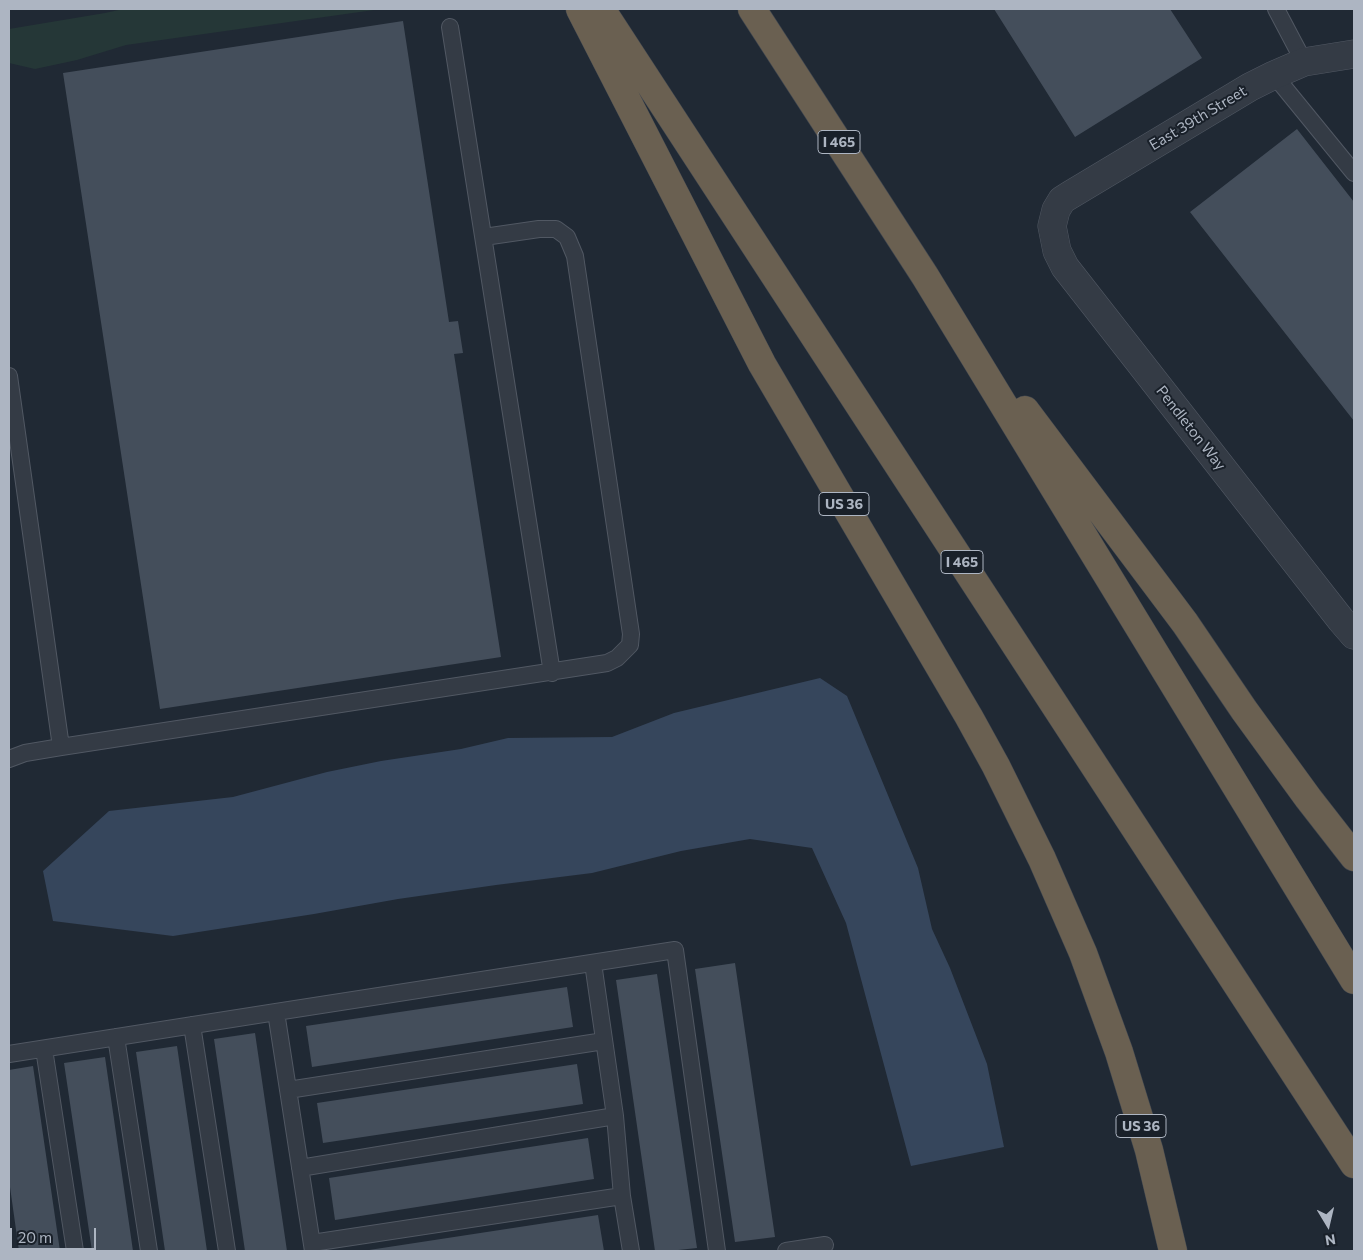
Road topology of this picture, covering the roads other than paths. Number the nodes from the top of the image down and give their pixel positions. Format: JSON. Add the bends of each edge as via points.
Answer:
{"nodes":[{"id":1,"x":580,"y":9,"type":"edge"},
{"id":2,"x":601,"y":9,"type":"edge"},
{"id":3,"x":752,"y":9,"type":"edge"},
{"id":4,"x":1276,"y":9,"type":"edge"},
{"id":5,"x":450,"y":27,"type":"dead end"},
{"id":6,"x":1354,"y":54,"type":"edge"},
{"id":7,"x":1304,"y":62,"type":"junction"},
{"id":8,"x":1274,"y":75,"type":"junction"},
{"id":9,"x":1354,"y":173,"type":"edge"},
{"id":10,"x":1056,"y":210,"type":"joint"},
{"id":11,"x":484,"y":237,"type":"junction"},
{"id":12,"x":925,"y":276,"type":"junction"},
{"id":13,"x":9,"y":376,"type":"edge"},
{"id":14,"x":1354,"y":635,"type":"edge"},
{"id":15,"x":552,"y":673,"type":"junction"},
{"id":16,"x":61,"y":747,"type":"junction"},
{"id":17,"x":9,"y":759,"type":"edge"},
{"id":18,"x":1354,"y":857,"type":"edge"},
{"id":19,"x":593,"y":963,"type":"junction"},
{"id":20,"x":1354,"y":980,"type":"edge"},
{"id":21,"x":276,"y":1012,"type":"junction"},
{"id":22,"x":192,"y":1025,"type":"junction"},
{"id":23,"x":116,"y":1037,"type":"junction"},
{"id":24,"x":604,"y":1041,"type":"junction"},
{"id":25,"x":44,"y":1049,"type":"junction"},
{"id":26,"x":9,"y":1054,"type":"edge"},
{"id":27,"x":288,"y":1090,"type":"junction"},
{"id":28,"x":615,"y":1116,"type":"junction"},
{"id":29,"x":1354,"y":1164,"type":"edge"},
{"id":30,"x":300,"y":1168,"type":"junction"},
{"id":31,"x":622,"y":1196,"type":"junction"},
{"id":32,"x":825,"y":1245,"type":"dead end"},
{"id":33,"x":312,"y":1247,"type":"edge"},
{"id":34,"x":75,"y":1251,"type":"edge"},
{"id":35,"x":149,"y":1251,"type":"edge"},
{"id":36,"x":227,"y":1251,"type":"edge"},
{"id":37,"x":631,"y":1251,"type":"edge"},
{"id":38,"x":718,"y":1251,"type":"edge"},
{"id":39,"x":786,"y":1251,"type":"edge"},
{"id":40,"x":1173,"y":1251,"type":"edge"}],
"edges":[{"from":1,"to":40,"type":"highway","number":"US 36","via":[[762,364],[969,717],[1038,851],[1119,1052],[1149,1150]]},
{"from":2,"to":29,"type":"highway","number":"I 465"},
{"from":3,"to":12,"type":"highway","number":"I 465"},
{"from":4,"to":7,"type":"lane"},
{"from":5,"to":11,"type":"lane"},
{"from":6,"to":7,"type":"street","name":"East 39th Street"},
{"from":7,"to":8,"type":"street","name":"East 39th Street"},
{"from":8,"to":9,"type":"lane"},
{"from":8,"to":10,"type":"street","name":"East 39th Street","via":[[1070,195]]},
{"from":10,"to":14,"type":"street","name":"Pendleton Way","via":[[1053,232],[1065,267]]},
{"from":11,"to":15,"type":"lane"},
{"from":11,"to":15,"type":"lane","via":[[556,229],[567,237],[575,256],[632,634],[630,645],[607,663]]},
{"from":12,"to":18,"type":"highway"},
{"from":12,"to":20,"type":"highway","number":"I 465"},
{"from":13,"to":16,"type":"lane"},
{"from":15,"to":16,"type":"lane"},
{"from":16,"to":17,"type":"lane"},
{"from":19,"to":21,"type":"lane"},
{"from":19,"to":24,"type":"lane"},
{"from":19,"to":38,"type":"lane","via":[[675,950]]},
{"from":21,"to":22,"type":"lane"},
{"from":21,"to":27,"type":"lane"},
{"from":22,"to":23,"type":"lane"},
{"from":22,"to":36,"type":"lane"},
{"from":23,"to":25,"type":"lane"},
{"from":23,"to":35,"type":"lane"},
{"from":24,"to":27,"type":"lane"},
{"from":24,"to":28,"type":"lane"},
{"from":25,"to":26,"type":"lane"},
{"from":25,"to":34,"type":"lane"},
{"from":27,"to":30,"type":"lane"},
{"from":28,"to":30,"type":"lane"},
{"from":28,"to":31,"type":"lane"},
{"from":30,"to":33,"type":"lane"},
{"from":31,"to":33,"type":"lane"},
{"from":31,"to":37,"type":"lane"},
{"from":32,"to":39,"type":"lane"}]}
